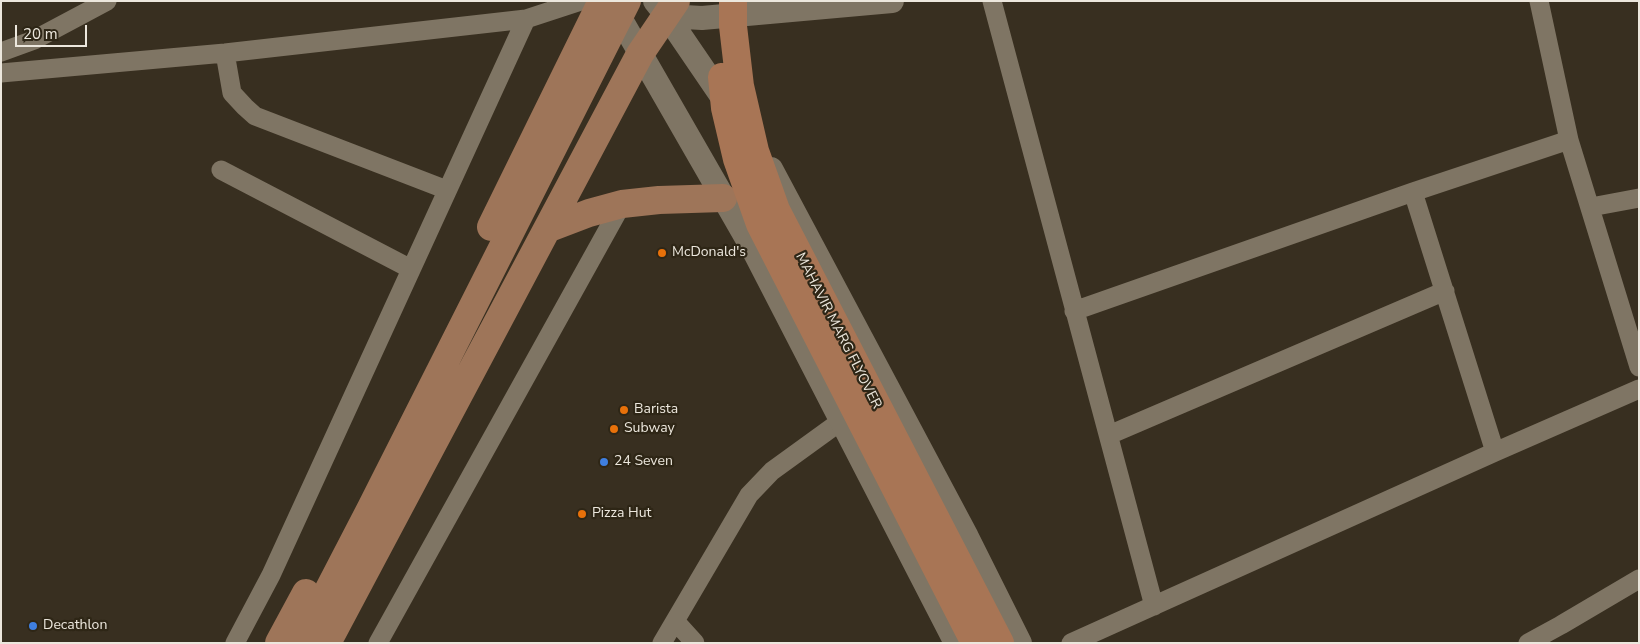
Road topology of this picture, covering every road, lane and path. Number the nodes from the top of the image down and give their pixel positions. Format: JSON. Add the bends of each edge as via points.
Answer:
{"nodes":[{"id":1,"x":107,"y":1,"type":"edge"},
{"id":2,"x":581,"y":1,"type":"edge"},
{"id":3,"x":602,"y":1,"type":"edge"},
{"id":4,"x":610,"y":1,"type":"edge"},
{"id":5,"x":627,"y":1,"type":"edge"},
{"id":6,"x":715,"y":1,"type":"edge"},
{"id":7,"x":732,"y":1,"type":"edge"},
{"id":8,"x":892,"y":1,"type":"edge"},
{"id":9,"x":992,"y":1,"type":"edge"},
{"id":10,"x":1539,"y":1,"type":"edge"},
{"id":11,"x":666,"y":6,"type":"edge"},
{"id":12,"x":526,"y":19,"type":"junction"},
{"id":13,"x":1,"y":52,"type":"edge"},
{"id":14,"x":225,"y":53,"type":"junction"},
{"id":15,"x":640,"y":54,"type":"junction"},
{"id":16,"x":1,"y":73,"type":"edge"},
{"id":17,"x":1570,"y":140,"type":"junction"},
{"id":18,"x":220,"y":170,"type":"dead end"},
{"id":19,"x":447,"y":190,"type":"junction"},
{"id":20,"x":1413,"y":192,"type":"junction"},
{"id":21,"x":723,"y":198,"type":"junction"},
{"id":22,"x":1639,"y":198,"type":"edge"},
{"id":23,"x":622,"y":204,"type":"junction"},
{"id":24,"x":1591,"y":207,"type":"junction"},
{"id":25,"x":547,"y":229,"type":"junction"},
{"id":26,"x":411,"y":269,"type":"junction"},
{"id":27,"x":1445,"y":291,"type":"junction"},
{"id":28,"x":1074,"y":311,"type":"junction"},
{"id":29,"x":1639,"y":367,"type":"edge"},
{"id":30,"x":1639,"y":389,"type":"edge"},
{"id":31,"x":840,"y":420,"type":"junction"},
{"id":32,"x":1109,"y":435,"type":"junction"},
{"id":33,"x":1495,"y":452,"type":"junction"},
{"id":34,"x":1639,"y":579,"type":"edge"},
{"id":35,"x":1154,"y":606,"type":"junction"},
{"id":36,"x":675,"y":621,"type":"junction"},
{"id":37,"x":235,"y":643,"type":"edge"},
{"id":38,"x":279,"y":643,"type":"edge"},
{"id":39,"x":301,"y":643,"type":"edge"},
{"id":40,"x":327,"y":643,"type":"edge"},
{"id":41,"x":378,"y":643,"type":"edge"},
{"id":42,"x":662,"y":643,"type":"edge"},
{"id":43,"x":694,"y":643,"type":"edge"},
{"id":44,"x":956,"y":643,"type":"edge"},
{"id":45,"x":976,"y":643,"type":"edge"},
{"id":46,"x":1000,"y":643,"type":"edge"},
{"id":47,"x":1020,"y":643,"type":"edge"},
{"id":48,"x":1071,"y":643,"type":"edge"},
{"id":49,"x":1528,"y":643,"type":"edge"}],
"edges":[{"from":1,"to":13,"type":"street","via":[[34,40]]},
{"from":2,"to":12,"type":"street"},
{"from":3,"to":38,"type":"main road","via":[[372,469]]},
{"from":4,"to":15,"type":"street"},
{"from":5,"to":39,"type":"main road"},
{"from":6,"to":45,"type":"highway","name":"MAHAVIR MARG FLYOVER","via":[[725,108],[737,159],[760,224]]},
{"from":7,"to":46,"type":"highway","name":"MAHAVIR MARG FLYOVER","via":[[740,86],[755,152],[776,210]]},
{"from":8,"to":11,"type":"street","via":[[702,18]]},
{"from":9,"to":28,"type":"street"},
{"from":10,"to":17,"type":"street"},
{"from":11,"to":15,"type":"main road"},
{"from":11,"to":47,"type":"street","via":[[772,172]]},
{"from":12,"to":14,"type":"street"},
{"from":12,"to":19,"type":"street"},
{"from":14,"to":16,"type":"street"},
{"from":14,"to":19,"type":"street","via":[[232,93],[255,116]]},
{"from":15,"to":21,"type":"street"},
{"from":15,"to":25,"type":"main road"},
{"from":17,"to":20,"type":"street"},
{"from":17,"to":24,"type":"street"},
{"from":18,"to":26,"type":"street"},
{"from":19,"to":26,"type":"street"},
{"from":20,"to":27,"type":"street"},
{"from":20,"to":28,"type":"street"},
{"from":21,"to":23,"type":"main road"},
{"from":21,"to":31,"type":"street","via":[[754,251]]},
{"from":22,"to":24,"type":"street"},
{"from":23,"to":25,"type":"main road"},
{"from":23,"to":41,"type":"street"},
{"from":24,"to":29,"type":"street"},
{"from":25,"to":40,"type":"main road"},
{"from":26,"to":37,"type":"street","via":[[271,575]]},
{"from":27,"to":32,"type":"street"},
{"from":27,"to":33,"type":"street"},
{"from":28,"to":32,"type":"street"},
{"from":30,"to":33,"type":"street"},
{"from":31,"to":36,"type":"street","via":[[772,471],[749,495]]},
{"from":31,"to":44,"type":"street"},
{"from":32,"to":35,"type":"street"},
{"from":33,"to":35,"type":"street"},
{"from":34,"to":49,"type":"street"},
{"from":35,"to":48,"type":"street"},
{"from":36,"to":42,"type":"street"},
{"from":36,"to":43,"type":"street"}]}
